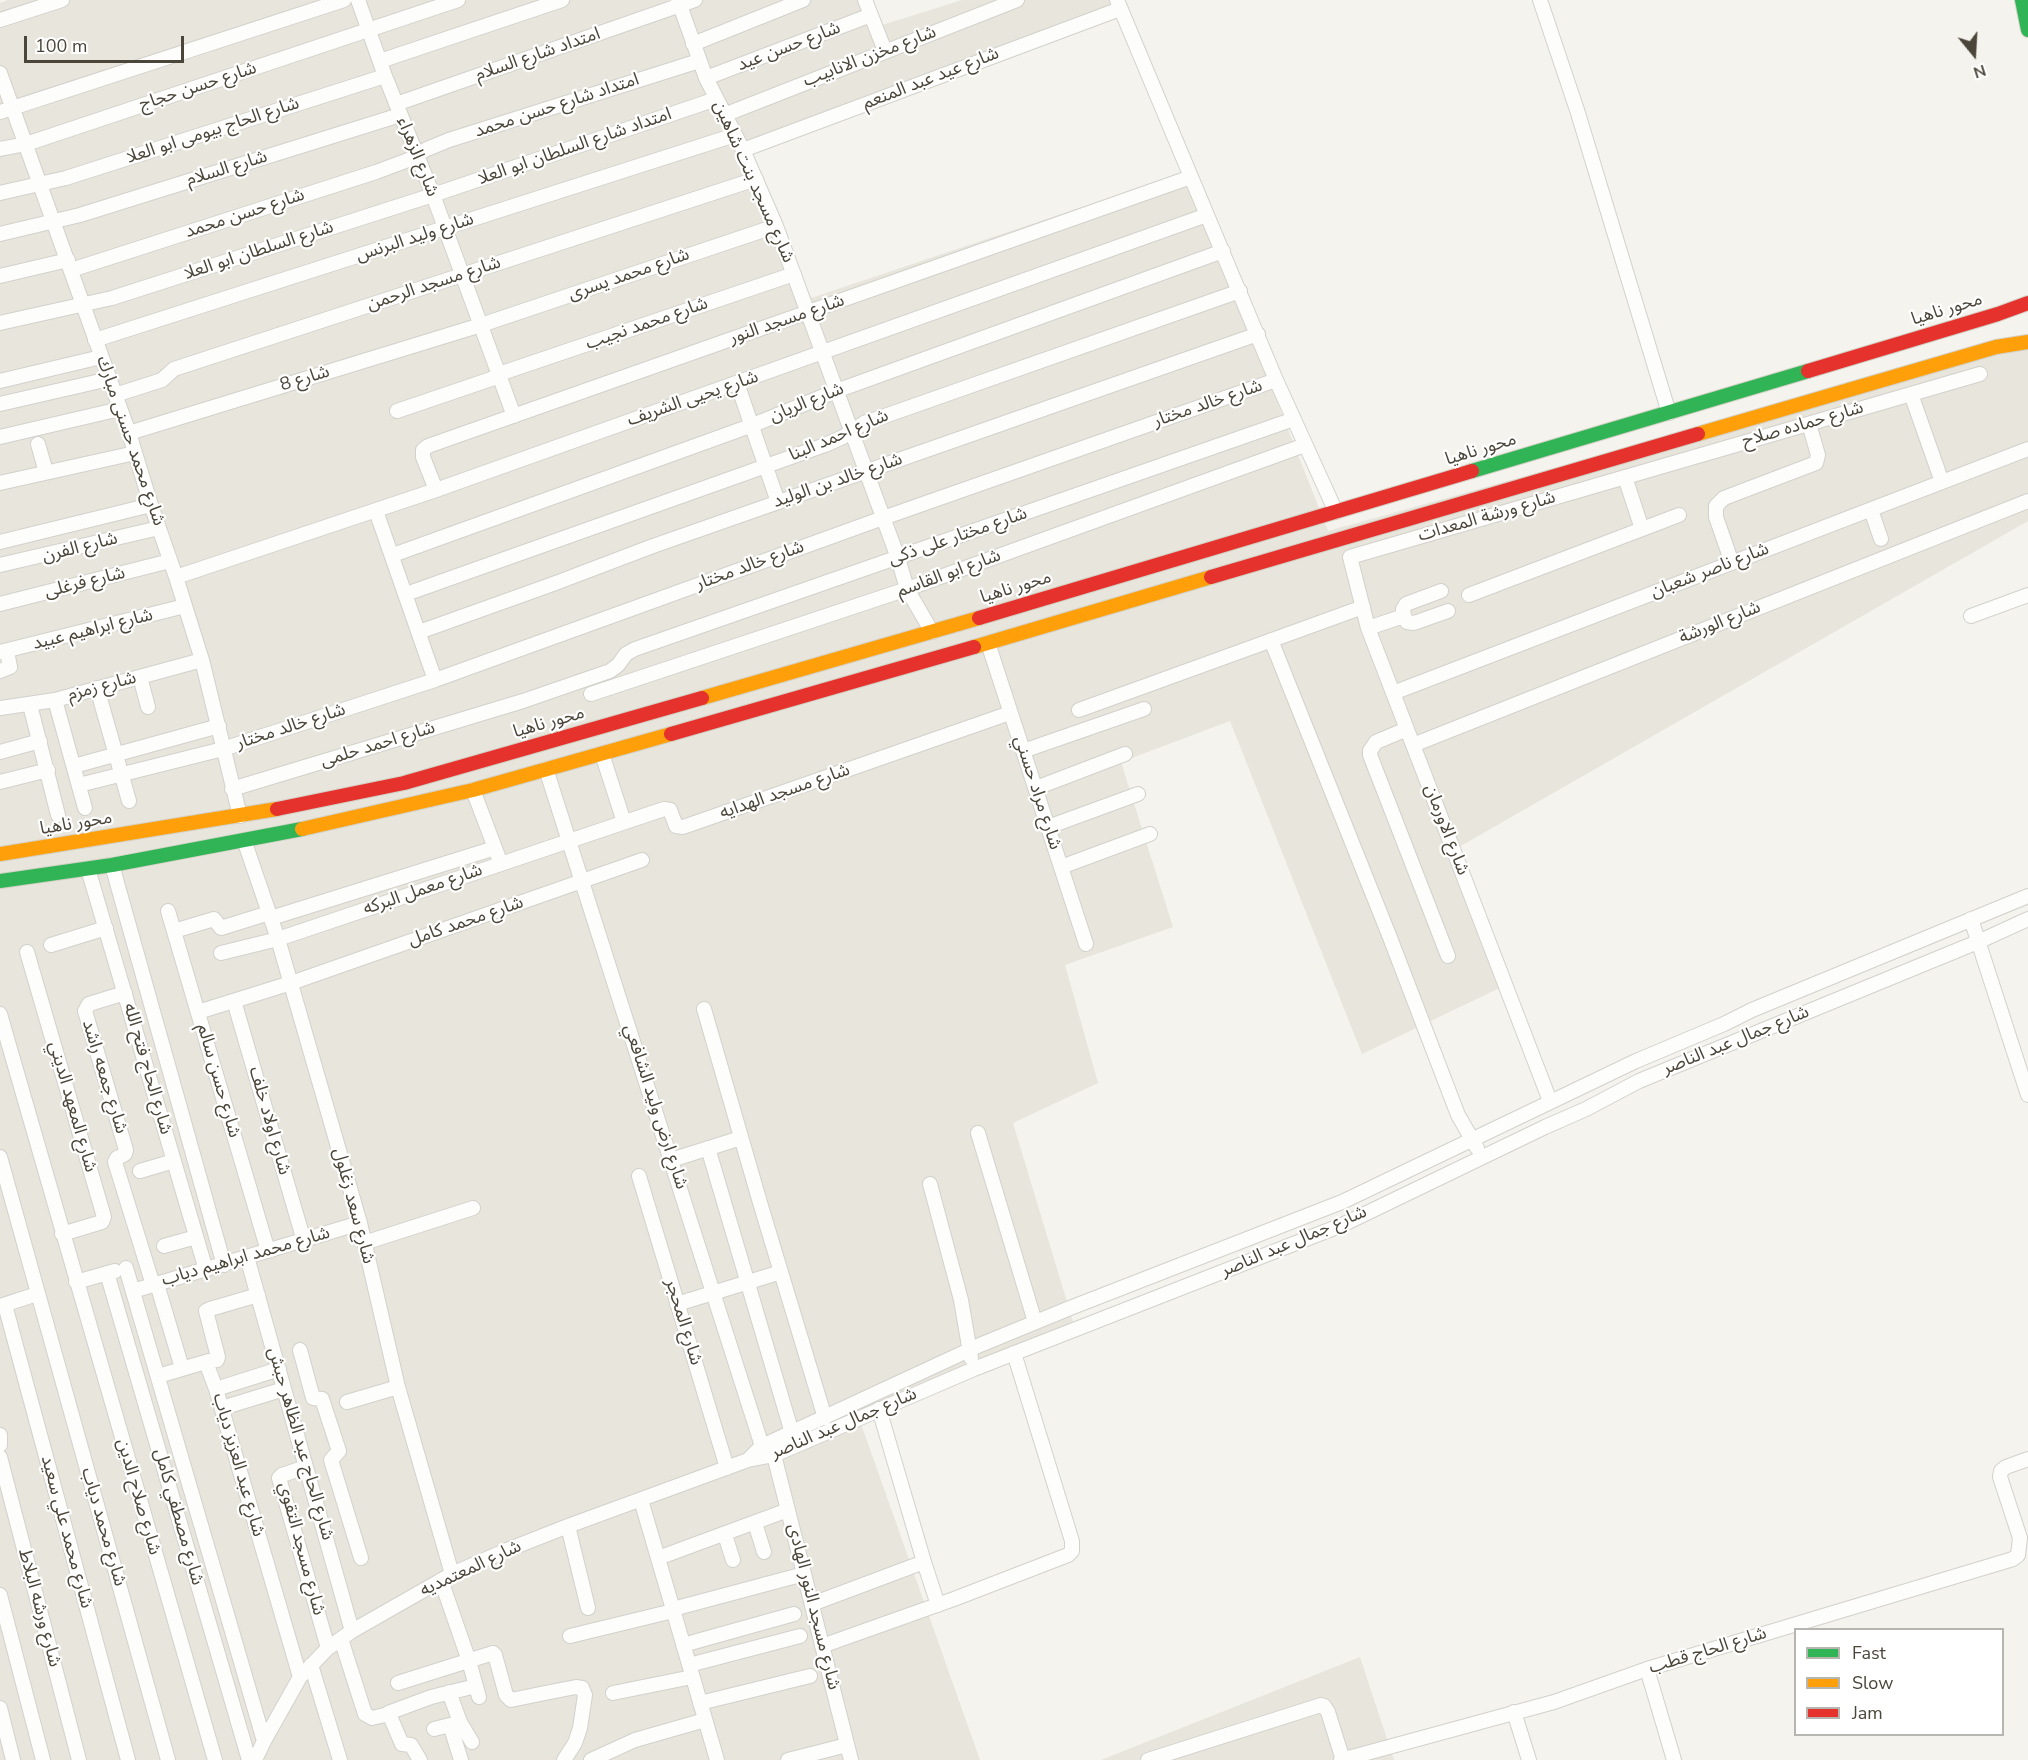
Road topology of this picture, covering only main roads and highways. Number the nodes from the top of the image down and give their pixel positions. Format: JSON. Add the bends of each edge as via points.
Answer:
{"nodes":[{"id":1,"x":2022,"y":0,"type":"edge"},
{"id":2,"x":2028,"y":30,"type":"edge"},
{"id":3,"x":2028,"y":303,"type":"edge"},
{"id":4,"x":2028,"y":342,"type":"edge"},
{"id":5,"x":1274,"y":530,"type":"junction"},
{"id":6,"x":1281,"y":555,"type":"junction"},
{"id":7,"x":240,"y":816,"type":"junction"},
{"id":8,"x":244,"y":840,"type":"junction"},
{"id":9,"x":0,"y":854,"type":"edge"},
{"id":10,"x":0,"y":881,"type":"edge"}],
"edges":[{"from":1,"to":2,"type":"main road"},
{"from":3,"to":5,"type":"main road","name":"محور ناهيا"},
{"from":4,"to":6,"type":"main road","via":[[1996,346]]},
{"from":5,"to":6,"type":"main road"},
{"from":5,"to":7,"type":"main road","name":"محور ناهيا","via":[[404,783]]},
{"from":6,"to":8,"type":"main road","via":[[473,790]]},
{"from":7,"to":8,"type":"main road"},
{"from":7,"to":9,"type":"main road","name":"محور ناهيا"},
{"from":8,"to":10,"type":"main road"}]}
